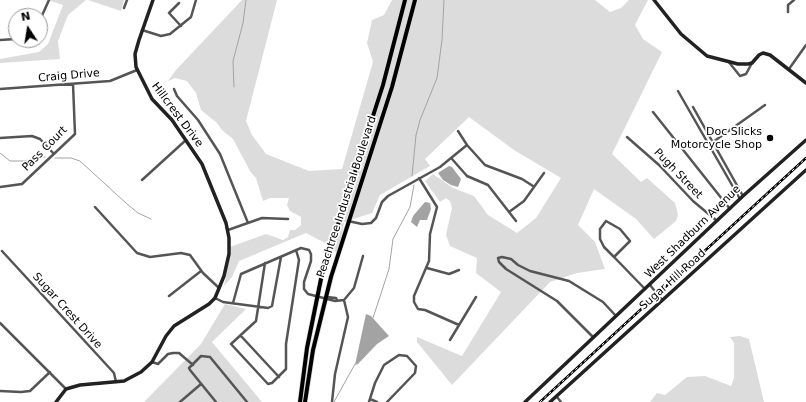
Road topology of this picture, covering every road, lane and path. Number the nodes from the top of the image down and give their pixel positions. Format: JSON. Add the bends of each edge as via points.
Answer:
{"nodes":[{"id":1,"x":128,"y":0,"type":"edge"},
{"id":2,"x":153,"y":0,"type":"edge"},
{"id":3,"x":196,"y":0,"type":"edge"},
{"id":4,"x":405,"y":0,"type":"edge"},
{"id":5,"x":415,"y":0,"type":"edge"},
{"id":6,"x":654,"y":0,"type":"edge"},
{"id":7,"x":794,"y":0,"type":"edge"},
{"id":8,"x":179,"y":3,"type":"dead end"},
{"id":9,"x":124,"y":8,"type":"dead end"},
{"id":10,"x":788,"y":12,"type":"dead end"},
{"id":11,"x":181,"y":26,"type":"junction"},
{"id":12,"x":142,"y":30,"type":"junction"},
{"id":13,"x":806,"y":45,"type":"edge"},
{"id":14,"x":728,"y":62,"type":"junction"},
{"id":15,"x":752,"y":63,"type":"junction"},
{"id":16,"x":789,"y":69,"type":"junction"},
{"id":17,"x":137,"y":70,"type":"junction"},
{"id":18,"x":806,"y":83,"type":"edge"},
{"id":19,"x":73,"y":84,"type":"junction"},
{"id":20,"x":0,"y":89,"type":"edge"},
{"id":21,"x":174,"y":89,"type":"dead end"},
{"id":22,"x":678,"y":91,"type":"dead end"},
{"id":23,"x":765,"y":105,"type":"dead end"},
{"id":24,"x":693,"y":107,"type":"dead end"},
{"id":25,"x":653,"y":112,"type":"dead end"},
{"id":26,"x":458,"y":132,"type":"dead end"},
{"id":27,"x":627,"y":137,"type":"dead end"},
{"id":28,"x":0,"y":138,"type":"edge"},
{"id":29,"x":186,"y":140,"type":"junction"},
{"id":30,"x":806,"y":140,"type":"edge"},
{"id":31,"x":713,"y":142,"type":"junction"},
{"id":32,"x":467,"y":145,"type":"junction"},
{"id":33,"x":54,"y":154,"type":"junction"},
{"id":34,"x":452,"y":159,"type":"junction"},
{"id":35,"x":806,"y":170,"type":"edge"},
{"id":36,"x":544,"y":173,"type":"dead end"},
{"id":37,"x":419,"y":178,"type":"junction"},
{"id":38,"x":142,"y":180,"type":"dead end"},
{"id":39,"x":533,"y":186,"type":"junction"},
{"id":40,"x":0,"y":187,"type":"edge"},
{"id":41,"x":742,"y":198,"type":"junction"},
{"id":42,"x":95,"y":207,"type":"dead end"},
{"id":43,"x":730,"y":209,"type":"junction"},
{"id":44,"x":509,"y":212,"type":"junction"},
{"id":45,"x":288,"y":219,"type":"dead end"},
{"id":46,"x":348,"y":221,"type":"junction"},
{"id":47,"x":516,"y":221,"type":"dead end"},
{"id":48,"x":717,"y":221,"type":"junction"},
{"id":49,"x":248,"y":223,"type":"junction"},
{"id":50,"x":228,"y":230,"type":"junction"},
{"id":51,"x":296,"y":250,"type":"junction"},
{"id":52,"x":2,"y":251,"type":"dead end"},
{"id":53,"x":363,"y":256,"type":"dead end"},
{"id":54,"x":281,"y":257,"type":"junction"},
{"id":55,"x":614,"y":258,"type":"junction"},
{"id":56,"x":265,"y":263,"type":"junction"},
{"id":57,"x":427,"y":268,"type":"junction"},
{"id":58,"x":459,"y":270,"type":"dead end"},
{"id":59,"x":201,"y":271,"type":"junction"},
{"id":60,"x":650,"y":285,"type":"junction"},
{"id":61,"x":220,"y":288,"type":"junction"},
{"id":62,"x":645,"y":289,"type":"junction"},
{"id":63,"x":169,"y":296,"type":"dead end"},
{"id":64,"x":317,"y":296,"type":"junction"},
{"id":65,"x":476,"y":297,"type":"dead end"},
{"id":66,"x":215,"y":298,"type":"junction"},
{"id":67,"x":326,"y":298,"type":"junction"},
{"id":68,"x":344,"y":300,"type":"junction"},
{"id":69,"x":663,"y":301,"type":"junction"},
{"id":70,"x":233,"y":303,"type":"junction"},
{"id":71,"x":258,"y":306,"type":"junction"},
{"id":72,"x":616,"y":316,"type":"junction"},
{"id":73,"x":0,"y":323,"type":"edge"},
{"id":74,"x":459,"y":325,"type":"junction"},
{"id":75,"x":241,"y":336,"type":"junction"},
{"id":76,"x":594,"y":338,"type":"junction"},
{"id":77,"x":450,"y":340,"type":"dead end"},
{"id":78,"x":152,"y":362,"type":"junction"},
{"id":79,"x":193,"y":364,"type":"junction"},
{"id":80,"x":50,"y":372,"type":"junction"},
{"id":81,"x":279,"y":377,"type":"junction"},
{"id":82,"x":116,"y":383,"type":"junction"},
{"id":83,"x":201,"y":384,"type":"junction"},
{"id":84,"x":66,"y":389,"type":"junction"},
{"id":85,"x":0,"y":391,"type":"edge"},
{"id":86,"x":557,"y":396,"type":"junction"},
{"id":87,"x":369,"y":400,"type":"edge"},
{"id":88,"x":56,"y":402,"type":"edge"},
{"id":89,"x":180,"y":402,"type":"edge"},
{"id":90,"x":216,"y":402,"type":"edge"},
{"id":91,"x":247,"y":402,"type":"edge"},
{"id":92,"x":300,"y":402,"type":"edge"},
{"id":93,"x":305,"y":402,"type":"edge"},
{"id":94,"x":332,"y":402,"type":"edge"},
{"id":95,"x":377,"y":402,"type":"edge"},
{"id":96,"x":387,"y":402,"type":"edge"},
{"id":97,"x":525,"y":402,"type":"edge"},
{"id":98,"x":550,"y":402,"type":"edge"},
{"id":99,"x":561,"y":402,"type":"edge"}],
"edges":[{"from":1,"to":9,"type":"street"},
{"from":2,"to":12,"type":"street","name":"Hillcrest Drive"},
{"from":3,"to":11,"type":"street","via":[[191,17]]},
{"from":4,"to":64,"type":"main road","name":"Peachtree Industrial Boulevard","via":[[383,85]]},
{"from":5,"to":46,"type":"main road","name":"Peachtree Industrial Boulevard","via":[[392,87]]},
{"from":6,"to":14,"type":"street","via":[[681,34],[699,51]]},
{"from":7,"to":10,"type":"street","via":[[788,5]]},
{"from":8,"to":11,"type":"street","via":[[169,13]]},
{"from":11,"to":12,"type":"street","via":[[170,34],[161,36]]},
{"from":12,"to":17,"type":"street","name":"Hillcrest Drive","via":[[136,54]]},
{"from":13,"to":16,"type":"street"},
{"from":14,"to":15,"type":"street"},
{"from":14,"to":15,"type":"street","via":[[740,76],[746,74]]},
{"from":15,"to":16,"type":"street","via":[[762,53],[770,55]]},
{"from":16,"to":18,"type":"street"},
{"from":17,"to":19,"type":"street","name":"Craig Drive","via":[[110,81]]},
{"from":17,"to":29,"type":"street","name":"Hillcrest Drive","via":[[152,99]]},
{"from":19,"to":20,"type":"street","name":"Craig Drive"},
{"from":19,"to":33,"type":"street","name":"Pass Court","via":[[75,134]]},
{"from":21,"to":49,"type":"street","via":[[220,154]]},
{"from":22,"to":41,"type":"street"},
{"from":23,"to":31,"type":"street"},
{"from":24,"to":31,"type":"street"},
{"from":25,"to":43,"type":"street"},
{"from":26,"to":32,"type":"street"},
{"from":27,"to":48,"type":"street","name":"Pugh Street","via":[[659,165],[701,209]]},
{"from":28,"to":33,"type":"street","via":[[32,136],[40,139]]},
{"from":29,"to":38,"type":"street"},
{"from":29,"to":50,"type":"street","name":"Hillcrest Drive","via":[[202,164]]},
{"from":30,"to":41,"type":"street","name":"West Shadburn Avenue"},
{"from":31,"to":41,"type":"street"},
{"from":32,"to":34,"type":"street"},
{"from":32,"to":39,"type":"street","via":[[485,165],[522,178]]},
{"from":33,"to":40,"type":"street","name":"Pass Court","via":[[22,184]]},
{"from":34,"to":37,"type":"street"},
{"from":34,"to":44,"type":"street","via":[[467,176],[488,185]]},
{"from":35,"to":69,"type":"street","name":"Sugar Hill Road"},
{"from":36,"to":39,"type":"street"},
{"from":37,"to":46,"type":"street","via":[[388,196],[371,223]]},
{"from":37,"to":57,"type":"street","via":[[437,207],[430,234],[431,252]]},
{"from":39,"to":44,"type":"street","via":[[524,201]]},
{"from":41,"to":43,"type":"street","name":"West Shadburn Avenue"},
{"from":42,"to":59,"type":"street","via":[[137,252],[150,257],[181,253],[190,255]]},
{"from":43,"to":48,"type":"street","name":"West Shadburn Avenue"},
{"from":44,"to":47,"type":"street"},
{"from":45,"to":49,"type":"street","via":[[262,218]]},
{"from":46,"to":67,"type":"main road","name":"Peachtree Industrial Boulevard"},
{"from":48,"to":60,"type":"street","name":"West Shadburn Avenue"},
{"from":49,"to":50,"type":"street"},
{"from":50,"to":61,"type":"street","name":"Hillcrest Drive","via":[[229,254]]},
{"from":51,"to":54,"type":"street"},
{"from":51,"to":64,"type":"street","via":[[309,250],[311,261],[304,289],[308,294]]},
{"from":51,"to":81,"type":"street","via":[[299,260],[286,344],[286,369]]},
{"from":52,"to":82,"type":"street","name":"Sugar Crest Drive","via":[[114,373]]},
{"from":53,"to":68,"type":"street","via":[[354,288]]},
{"from":54,"to":56,"type":"street"},
{"from":54,"to":71,"type":"street","via":[[272,306]]},
{"from":55,"to":55,"type":"street","via":[[630,241],[620,229],[606,221],[600,229],[600,239]]},
{"from":55,"to":62,"type":"street"},
{"from":56,"to":70,"type":"street","via":[[242,274]]},
{"from":56,"to":71,"type":"street"},
{"from":57,"to":58,"type":"street","via":[[449,274]]},
{"from":57,"to":74,"type":"street","via":[[414,296],[415,306]]},
{"from":59,"to":61,"type":"street","via":[[210,282]]},
{"from":59,"to":63,"type":"street"},
{"from":60,"to":62,"type":"street","name":"West Shadburn Avenue"},
{"from":60,"to":69,"type":"street"},
{"from":61,"to":66,"type":"street","name":"Hillcrest Drive"},
{"from":62,"to":72,"type":"street","name":"West Shadburn Avenue"},
{"from":64,"to":67,"type":"street"},
{"from":64,"to":92,"type":"main road","name":"Peachtree Industrial Boulevard","via":[[306,348]]},
{"from":65,"to":74,"type":"street"},
{"from":66,"to":70,"type":"street"},
{"from":66,"to":78,"type":"street","name":"Hillcrest Drive","via":[[174,326]]},
{"from":67,"to":68,"type":"street"},
{"from":67,"to":93,"type":"main road","name":"Peachtree Industrial Boulevard","via":[[313,350]]},
{"from":68,"to":94,"type":"street","via":[[348,318],[335,374]]},
{"from":69,"to":86,"type":"street","name":"Sugar Hill Road"},
{"from":70,"to":71,"type":"street"},
{"from":71,"to":75,"type":"street","via":[[256,321]]},
{"from":72,"to":76,"type":"street","name":"West Shadburn Avenue"},
{"from":72,"to":76,"type":"street","via":[[603,302],[568,281],[530,271],[511,259],[498,258],[506,269],[557,301]]},
{"from":73,"to":80,"type":"street"},
{"from":74,"to":77,"type":"street"},
{"from":75,"to":81,"type":"street"},
{"from":75,"to":81,"type":"street","via":[[231,344],[268,384]]},
{"from":76,"to":97,"type":"street","name":"West Shadburn Avenue"},
{"from":78,"to":79,"type":"street","via":[[158,364],[168,354],[178,353]]},
{"from":78,"to":82,"type":"street","name":"Hillcrest Drive","via":[[130,378]]},
{"from":79,"to":83,"type":"street","via":[[189,368]]},
{"from":79,"to":91,"type":"street","via":[[201,356],[210,357]]},
{"from":80,"to":84,"type":"street"},
{"from":80,"to":85,"type":"street","via":[[30,391]]},
{"from":82,"to":84,"type":"street","name":"Hillcrest Drive","via":[[80,385]]},
{"from":83,"to":89,"type":"street"},
{"from":83,"to":90,"type":"street"},
{"from":84,"to":88,"type":"street"},
{"from":86,"to":98,"type":"street","name":"Sugar Hill Road"},
{"from":86,"to":99,"type":"street"},
{"from":87,"to":95,"type":"street"},
{"from":87,"to":96,"type":"street","via":[[384,365],[399,355],[407,356],[415,364],[416,371]]}]}
